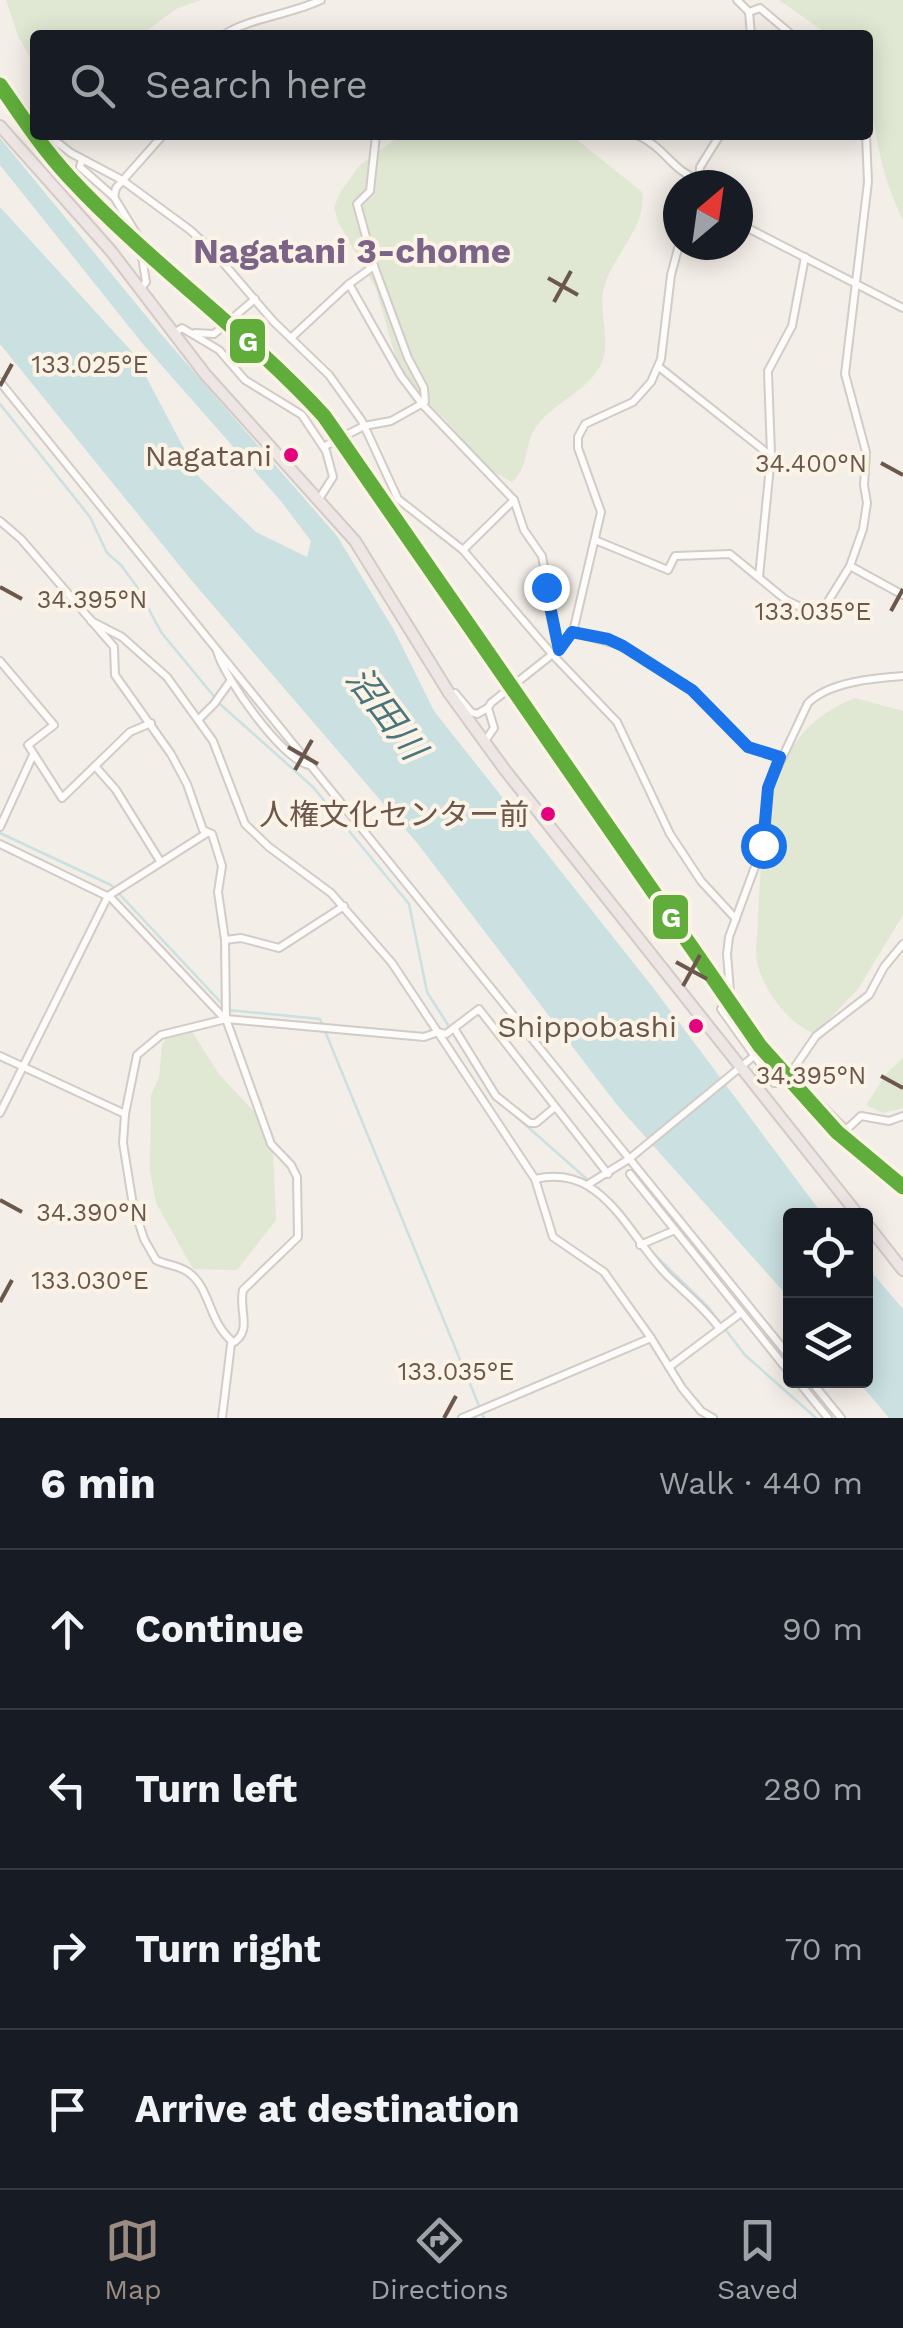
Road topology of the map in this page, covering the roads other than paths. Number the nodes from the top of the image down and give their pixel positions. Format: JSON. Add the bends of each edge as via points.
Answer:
{"nodes":[{"id":1,"x":321,"y":0,"type":"edge"},
{"id":2,"x":736,"y":0,"type":"edge"},
{"id":3,"x":749,"y":12,"type":"junction"},
{"id":4,"x":233,"y":30,"type":"edge"},
{"id":5,"x":751,"y":30,"type":"edge"},
{"id":6,"x":786,"y":30,"type":"edge"},
{"id":7,"x":0,"y":79,"type":"edge"},
{"id":8,"x":30,"y":117,"type":"edge"},
{"id":9,"x":0,"y":126,"type":"edge"},
{"id":10,"x":55,"y":140,"type":"edge"},
{"id":11,"x":158,"y":140,"type":"edge"},
{"id":12,"x":375,"y":140,"type":"edge"},
{"id":13,"x":649,"y":140,"type":"edge"},
{"id":14,"x":717,"y":140,"type":"edge"},
{"id":15,"x":866,"y":140,"type":"edge"},
{"id":16,"x":82,"y":159,"type":"junction"},
{"id":17,"x":680,"y":170,"type":"edge"},
{"id":18,"x":700,"y":170,"type":"edge"},
{"id":19,"x":122,"y":180,"type":"junction"},
{"id":20,"x":114,"y":197,"type":"junction"},
{"id":21,"x":753,"y":231,"type":"edge"},
{"id":22,"x":805,"y":257,"type":"junction"},
{"id":23,"x":676,"y":260,"type":"edge"},
{"id":24,"x":374,"y":266,"type":"junction"},
{"id":25,"x":856,"y":283,"type":"junction"},
{"id":26,"x":349,"y":284,"type":"junction"},
{"id":27,"x":141,"y":288,"type":"junction"},
{"id":28,"x":255,"y":299,"type":"junction"},
{"id":29,"x":903,"y":308,"type":"edge"},
{"id":30,"x":189,"y":332,"type":"junction"},
{"id":31,"x":173,"y":334,"type":"junction"},
{"id":32,"x":292,"y":337,"type":"junction"},
{"id":33,"x":659,"y":367,"type":"junction"},
{"id":34,"x":0,"y":382,"type":"edge"},
{"id":35,"x":423,"y":405,"type":"junction"},
{"id":36,"x":364,"y":426,"type":"junction"},
{"id":37,"x":314,"y":431,"type":"junction"},
{"id":38,"x":327,"y":444,"type":"junction"},
{"id":39,"x":771,"y":456,"type":"junction"},
{"id":40,"x":329,"y":460,"type":"junction"},
{"id":41,"x":319,"y":499,"type":"junction"},
{"id":42,"x":514,"y":500,"type":"junction"},
{"id":43,"x":0,"y":521,"type":"edge"},
{"id":44,"x":595,"y":540,"type":"junction"},
{"id":45,"x":463,"y":550,"type":"junction"},
{"id":46,"x":850,"y":566,"type":"junction"},
{"id":47,"x":760,"y":577,"type":"junction"},
{"id":48,"x":903,"y":595,"type":"edge"},
{"id":49,"x":91,"y":620,"type":"junction"},
{"id":50,"x":572,"y":632,"type":"junction"},
{"id":51,"x":218,"y":650,"type":"junction"},
{"id":52,"x":556,"y":652,"type":"junction"},
{"id":53,"x":0,"y":661,"type":"edge"},
{"id":54,"x":438,"y":673,"type":"junction"},
{"id":55,"x":903,"y":676,"type":"edge"},
{"id":56,"x":230,"y":682,"type":"junction"},
{"id":57,"x":488,"y":708,"type":"junction"},
{"id":58,"x":198,"y":720,"type":"junction"},
{"id":59,"x":151,"y":723,"type":"junction"},
{"id":60,"x":485,"y":742,"type":"junction"},
{"id":61,"x":33,"y":754,"type":"junction"},
{"id":62,"x":780,"y":757,"type":"junction"},
{"id":63,"x":311,"y":765,"type":"junction"},
{"id":64,"x":95,"y":766,"type":"junction"},
{"id":65,"x":0,"y":826,"type":"edge"},
{"id":66,"x":207,"y":833,"type":"junction"},
{"id":67,"x":0,"y":844,"type":"edge"},
{"id":68,"x":160,"y":860,"type":"junction"},
{"id":69,"x":109,"y":895,"type":"junction"},
{"id":70,"x":344,"y":906,"type":"junction"},
{"id":71,"x":736,"y":919,"type":"junction"},
{"id":72,"x":224,"y":940,"type":"junction"},
{"id":73,"x":903,"y":944,"type":"edge"},
{"id":74,"x":226,"y":1019,"type":"junction"},
{"id":75,"x":454,"y":1028,"type":"junction"},
{"id":76,"x":442,"y":1033,"type":"junction"},
{"id":77,"x":0,"y":1056,"type":"edge"},
{"id":78,"x":754,"y":1056,"type":"junction"},
{"id":79,"x":23,"y":1067,"type":"junction"},
{"id":80,"x":737,"y":1070,"type":"junction"},
{"id":81,"x":790,"y":1074,"type":"junction"},
{"id":82,"x":554,"y":1108,"type":"junction"},
{"id":83,"x":0,"y":1113,"type":"edge"},
{"id":84,"x":125,"y":1114,"type":"junction"},
{"id":85,"x":903,"y":1116,"type":"edge"},
{"id":86,"x":631,"y":1157,"type":"junction"},
{"id":87,"x":608,"y":1174,"type":"junction"},
{"id":88,"x":630,"y":1174,"type":"dead end"},
{"id":89,"x":534,"y":1179,"type":"junction"},
{"id":90,"x":586,"y":1185,"type":"junction"},
{"id":91,"x":852,"y":1208,"type":"edge"},
{"id":92,"x":675,"y":1230,"type":"junction"},
{"id":93,"x":873,"y":1232,"type":"edge"},
{"id":94,"x":640,"y":1245,"type":"junction"},
{"id":95,"x":903,"y":1270,"type":"edge"},
{"id":96,"x":741,"y":1313,"type":"junction"},
{"id":97,"x":720,"y":1330,"type":"junction"},
{"id":98,"x":652,"y":1338,"type":"junction"},
{"id":99,"x":232,"y":1342,"type":"junction"},
{"id":100,"x":783,"y":1348,"type":"edge"},
{"id":101,"x":783,"y":1364,"type":"edge"},
{"id":102,"x":669,"y":1367,"type":"junction"},
{"id":103,"x":804,"y":1388,"type":"edge"},
{"id":104,"x":817,"y":1388,"type":"edge"},
{"id":105,"x":222,"y":1418,"type":"edge"},
{"id":106,"x":462,"y":1418,"type":"edge"},
{"id":107,"x":713,"y":1418,"type":"edge"},
{"id":108,"x":828,"y":1418,"type":"edge"},
{"id":109,"x":841,"y":1418,"type":"edge"}],
"edges":[{"from":1,"to":4,"type":"street"},
{"from":2,"to":3,"type":"street"},
{"from":3,"to":5,"type":"street"},
{"from":3,"to":6,"type":"street","via":[[760,8]]},
{"from":7,"to":8,"type":"street"},
{"from":9,"to":27,"type":"highway"},
{"from":10,"to":16,"type":"street"},
{"from":11,"to":19,"type":"street"},
{"from":12,"to":24,"type":"street","via":[[370,192],[357,204]]},
{"from":13,"to":17,"type":"street"},
{"from":14,"to":18,"type":"street"},
{"from":15,"to":25,"type":"street"},
{"from":16,"to":19,"type":"street"},
{"from":16,"to":20,"type":"street","via":[[80,168]]},
{"from":19,"to":20,"type":"street"},
{"from":19,"to":28,"type":"street","via":[[190,230]]},
{"from":20,"to":27,"type":"street","via":[[139,238],[146,282]]},
{"from":21,"to":22,"type":"street"},
{"from":22,"to":25,"type":"street"},
{"from":22,"to":39,"type":"street","via":[[792,326],[768,371]]},
{"from":23,"to":33,"type":"street"},
{"from":24,"to":26,"type":"street"},
{"from":24,"to":35,"type":"street","via":[[424,388]]},
{"from":25,"to":29,"type":"street"},
{"from":25,"to":46,"type":"street","via":[[845,374],[866,452],[867,504]]},
{"from":26,"to":32,"type":"street"},
{"from":26,"to":35,"type":"street"},
{"from":27,"to":31,"type":"highway"},
{"from":28,"to":30,"type":"street","via":[[214,334]]},
{"from":28,"to":32,"type":"street"},
{"from":30,"to":31,"type":"street"},
{"from":30,"to":37,"type":"street","via":[[302,415]]},
{"from":31,"to":41,"type":"highway"},
{"from":32,"to":36,"type":"street"},
{"from":33,"to":39,"type":"street"},
{"from":33,"to":44,"type":"street","via":[[632,402],[585,424],[578,437],[601,512]]},
{"from":34,"to":51,"type":"street"},
{"from":35,"to":36,"type":"street"},
{"from":35,"to":42,"type":"street"},
{"from":36,"to":38,"type":"street"},
{"from":36,"to":45,"type":"street","via":[[398,499]]},
{"from":37,"to":38,"type":"street"},
{"from":37,"to":40,"type":"street"},
{"from":38,"to":40,"type":"street"},
{"from":39,"to":47,"type":"street"},
{"from":40,"to":41,"type":"street","via":[[333,476]]},
{"from":41,"to":54,"type":"highway","via":[[355,540]]},
{"from":42,"to":45,"type":"street"},
{"from":42,"to":52,"type":"street","via":[[542,556]]},
{"from":43,"to":49,"type":"street"},
{"from":44,"to":47,"type":"street","via":[[668,570],[675,556],[730,554]]},
{"from":44,"to":50,"type":"street"},
{"from":45,"to":52,"type":"street"},
{"from":46,"to":47,"type":"street","via":[[815,617]]},
{"from":46,"to":48,"type":"street"},
{"from":49,"to":58,"type":"street","via":[[141,651]]},
{"from":49,"to":59,"type":"street","via":[[114,647],[115,675]]},
{"from":50,"to":52,"type":"street"},
{"from":50,"to":62,"type":"street","via":[[623,646],[692,690],[748,747]]},
{"from":51,"to":56,"type":"street"},
{"from":51,"to":63,"type":"street"},
{"from":52,"to":57,"type":"street"},
{"from":52,"to":71,"type":"street","via":[[617,722],[670,834]]},
{"from":53,"to":61,"type":"street","via":[[54,725],[28,746]]},
{"from":54,"to":57,"type":"street","via":[[471,712]]},
{"from":54,"to":60,"type":"highway"},
{"from":55,"to":62,"type":"street","via":[[816,696]]},
{"from":56,"to":58,"type":"street"},
{"from":56,"to":63,"type":"street","via":[[284,746]]},
{"from":57,"to":60,"type":"street","via":[[494,728]]},
{"from":58,"to":70,"type":"street","via":[[213,741],[245,824]]},
{"from":59,"to":64,"type":"street","via":[[130,732]]},
{"from":59,"to":66,"type":"street"},
{"from":60,"to":80,"type":"highway"},
{"from":61,"to":64,"type":"street","via":[[62,798]]},
{"from":61,"to":65,"type":"street"},
{"from":62,"to":71,"type":"street","via":[[768,788],[763,845]]},
{"from":63,"to":86,"type":"street"},
{"from":64,"to":68,"type":"street"},
{"from":66,"to":68,"type":"street"},
{"from":66,"to":72,"type":"street","via":[[222,866]]},
{"from":67,"to":69,"type":"street"},
{"from":68,"to":69,"type":"street"},
{"from":69,"to":74,"type":"street"},
{"from":69,"to":79,"type":"street"},
{"from":70,"to":72,"type":"street","via":[[279,948]]},
{"from":70,"to":76,"type":"street"},
{"from":71,"to":78,"type":"street","via":[[726,954],[730,991],[721,1010]]},
{"from":72,"to":74,"type":"street"},
{"from":73,"to":81,"type":"street","via":[[869,995],[816,1036]]},
{"from":74,"to":76,"type":"street","via":[[424,1037]]},
{"from":74,"to":84,"type":"street","via":[[161,1035],[137,1055]]},
{"from":74,"to":99,"type":"street","via":[[271,1144],[297,1178],[298,1238],[242,1290],[245,1326]]},
{"from":75,"to":76,"type":"street"},
{"from":75,"to":82,"type":"street","via":[[496,1096],[530,1123]]},
{"from":75,"to":82,"type":"street","via":[[479,1010]]},
{"from":76,"to":89,"type":"street"},
{"from":77,"to":79,"type":"street"},
{"from":78,"to":80,"type":"street"},
{"from":78,"to":81,"type":"street","via":[[774,1083]]},
{"from":79,"to":83,"type":"street"},
{"from":79,"to":84,"type":"street"},
{"from":80,"to":86,"type":"street"},
{"from":80,"to":91,"type":"highway"},
{"from":81,"to":85,"type":"street","via":[[846,1130],[861,1116],[889,1122]]},
{"from":82,"to":87,"type":"street"},
{"from":84,"to":99,"type":"street","via":[[123,1143],[144,1239],[156,1260],[199,1282],[217,1329]]},
{"from":86,"to":87,"type":"street"},
{"from":86,"to":100,"type":"street"},
{"from":87,"to":90,"type":"street"},
{"from":88,"to":92,"type":"street"},
{"from":89,"to":90,"type":"street","via":[[569,1178]]},
{"from":89,"to":98,"type":"street","via":[[553,1238],[604,1272]]},
{"from":90,"to":94,"type":"street"},
{"from":92,"to":94,"type":"street"},
{"from":92,"to":96,"type":"street"},
{"from":93,"to":95,"type":"highway"},
{"from":94,"to":97,"type":"street"},
{"from":96,"to":97,"type":"street"},
{"from":96,"to":101,"type":"street"},
{"from":97,"to":102,"type":"street"},
{"from":98,"to":102,"type":"street"},
{"from":98,"to":106,"type":"street"},
{"from":99,"to":105,"type":"street"},
{"from":102,"to":107,"type":"street","via":[[691,1401]]},
{"from":103,"to":108,"type":"street"},
{"from":104,"to":109,"type":"street"}]}
